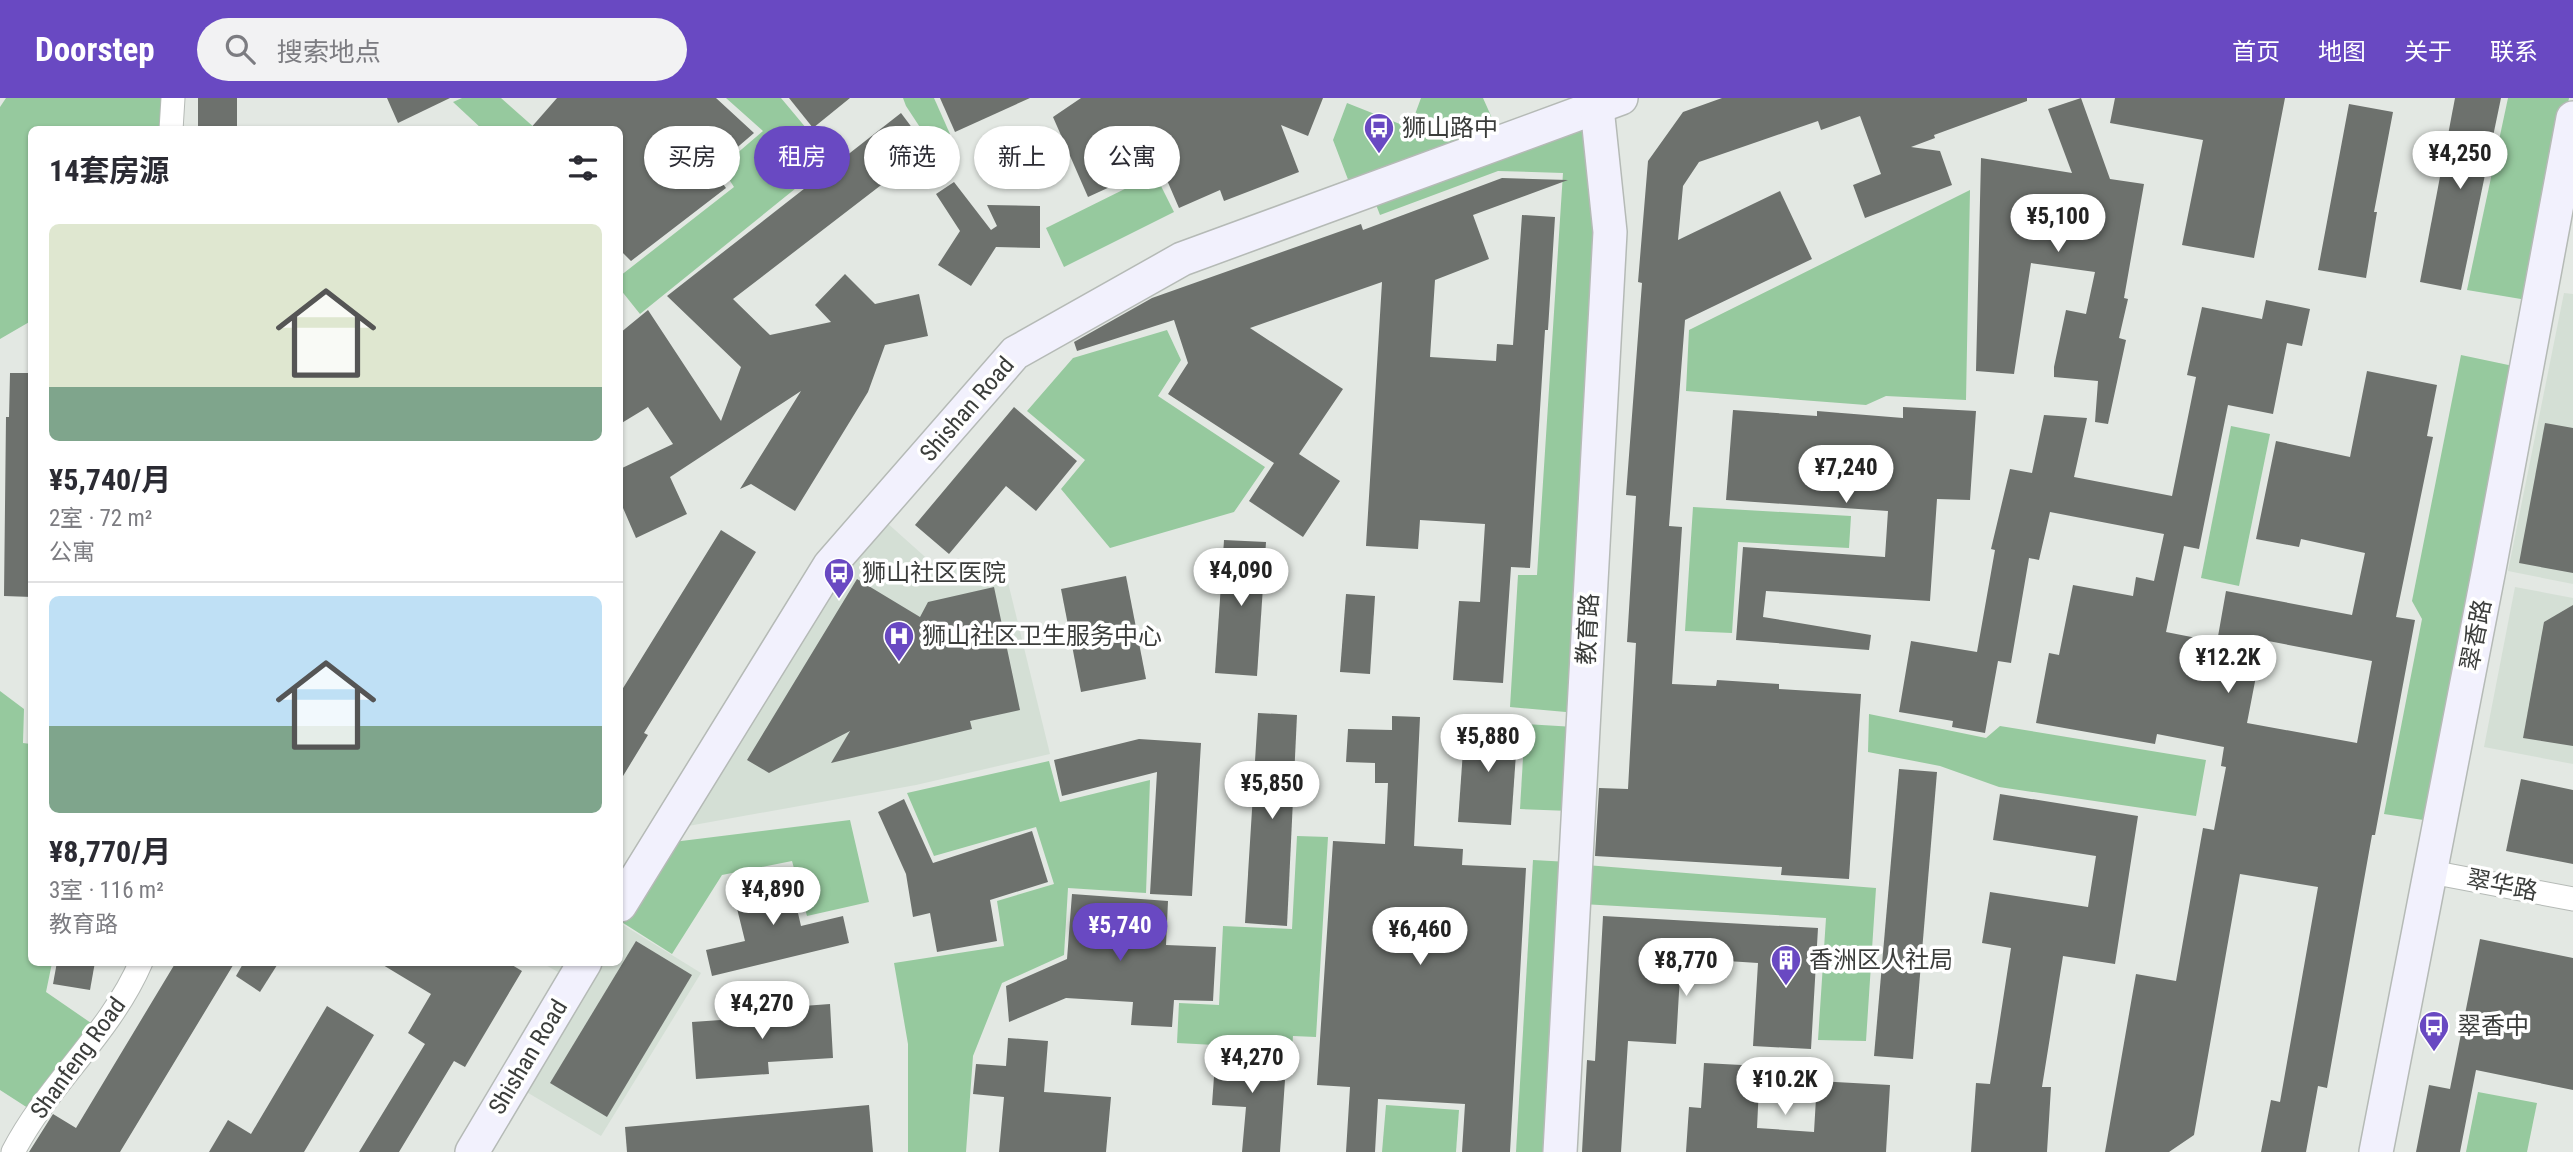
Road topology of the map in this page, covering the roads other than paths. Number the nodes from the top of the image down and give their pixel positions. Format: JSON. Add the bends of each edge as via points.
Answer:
{"nodes":[{"id":1,"x":173,"y":98,"type":"edge"},
{"id":2,"x":1605,"y":101,"type":"edge"},
{"id":3,"x":2573,"y":118,"type":"edge"},
{"id":4,"x":171,"y":126,"type":"edge"},
{"id":5,"x":2431,"y":872,"type":"junction"},
{"id":6,"x":2573,"y":899,"type":"edge"},
{"id":7,"x":623,"y":900,"type":"edge"},
{"id":8,"x":139,"y":966,"type":"edge"},
{"id":9,"x":583,"y":966,"type":"edge"},
{"id":10,"x":13,"y":1152,"type":"edge"},
{"id":11,"x":472,"y":1152,"type":"edge"},
{"id":12,"x":1560,"y":1152,"type":"edge"},
{"id":13,"x":2375,"y":1152,"type":"edge"}],
"edges":[{"from":1,"to":4,"type":"street"},
{"from":2,"to":7,"type":"street","name":"Shishan Road","via":[[1182,259],[1015,353],[830,565]]},
{"from":2,"to":12,"type":"street","name":"教育路","via":[[1610,232]]},
{"from":3,"to":5,"type":"street","name":"翠香路"},
{"from":5,"to":6,"type":"street","name":"翠华路"},
{"from":5,"to":13,"type":"street","name":"翠香路"},
{"from":8,"to":10,"type":"street","name":"Shanfeng Road","via":[[102,1030],[33,1118]]},
{"from":9,"to":11,"type":"street","name":"Shishan Road"}]}
